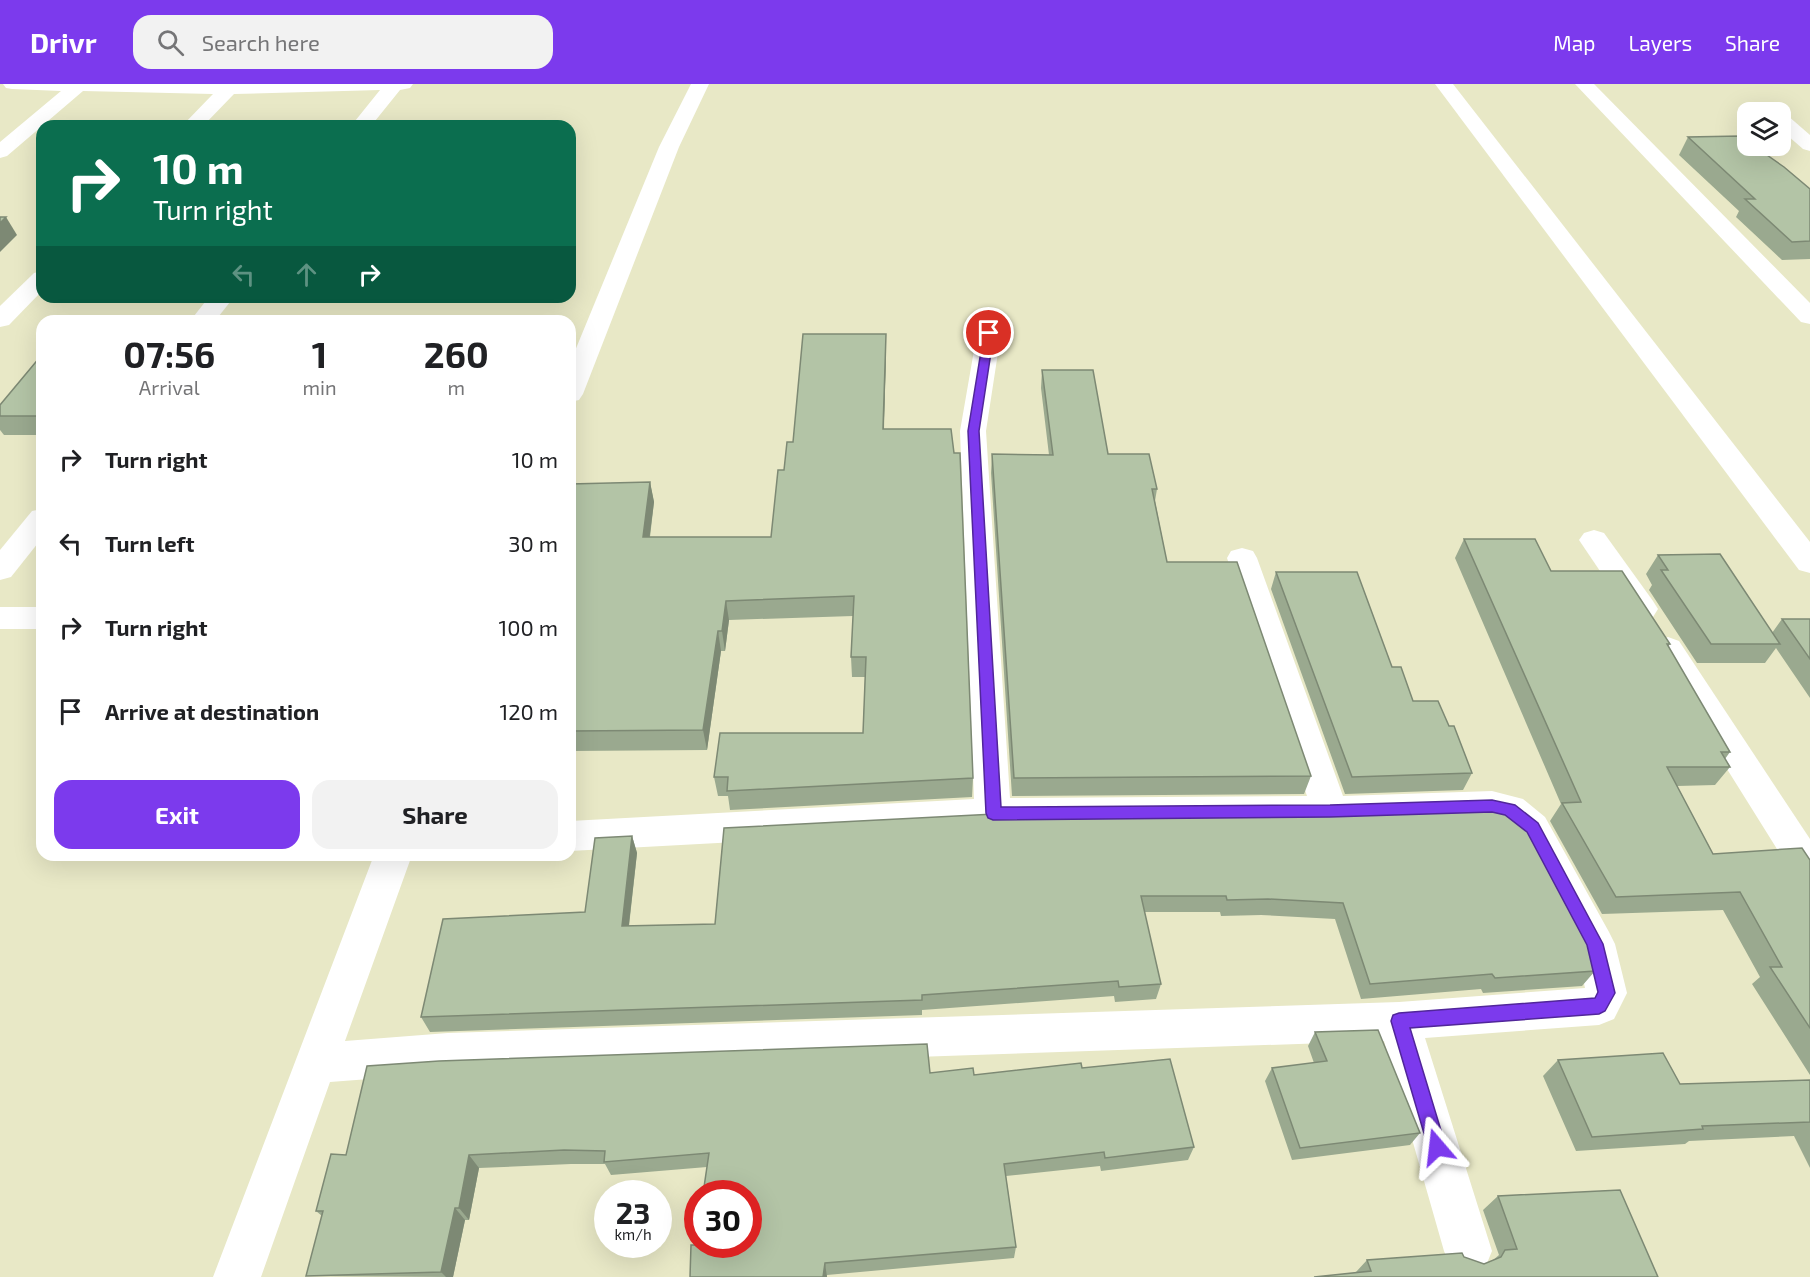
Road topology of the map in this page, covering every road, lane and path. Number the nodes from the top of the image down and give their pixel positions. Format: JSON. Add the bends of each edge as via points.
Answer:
{"nodes":[{"id":1,"x":12,"y":84,"type":"edge"},
{"id":2,"x":80,"y":84,"type":"edge"},
{"id":3,"x":395,"y":84,"type":"edge"},
{"id":4,"x":404,"y":84,"type":"edge"},
{"id":5,"x":700,"y":84,"type":"edge"},
{"id":6,"x":1444,"y":84,"type":"edge"},
{"id":7,"x":1584,"y":84,"type":"edge"},
{"id":8,"x":229,"y":89,"type":"junction"},
{"id":9,"x":38,"y":120,"type":"edge"},
{"id":10,"x":198,"y":120,"type":"edge"},
{"id":11,"x":366,"y":120,"type":"edge"},
{"id":12,"x":36,"y":121,"type":"edge"},
{"id":13,"x":1791,"y":129,"type":"edge"},
{"id":14,"x":1810,"y":145,"type":"edge"},
{"id":15,"x":0,"y":152,"type":"edge"},
{"id":16,"x":36,"y":284,"type":"edge"},
{"id":17,"x":217,"y":303,"type":"edge"},
{"id":18,"x":207,"y":315,"type":"edge"},
{"id":19,"x":1810,"y":317,"type":"edge"},
{"id":20,"x":0,"y":320,"type":"edge"},
{"id":21,"x":989,"y":333,"type":"dead end"},
{"id":22,"x":576,"y":379,"type":"edge"},
{"id":23,"x":36,"y":525,"type":"edge"},
{"id":24,"x":1594,"y":540,"type":"dead end"},
{"id":25,"x":1242,"y":558,"type":"dead end"},
{"id":26,"x":1810,"y":563,"type":"edge"},
{"id":27,"x":0,"y":570,"type":"edge"},
{"id":28,"x":0,"y":618,"type":"edge"},
{"id":29,"x":36,"y":618,"type":"edge"},
{"id":30,"x":1330,"y":811,"type":"junction"},
{"id":31,"x":993,"y":813,"type":"junction"},
{"id":32,"x":576,"y":836,"type":"edge"},
{"id":33,"x":391,"y":861,"type":"edge"},
{"id":34,"x":1810,"y":870,"type":"edge"},
{"id":35,"x":1399,"y":1021,"type":"junction"},
{"id":36,"x":316,"y":1063,"type":"junction"},
{"id":37,"x":1468,"y":1251,"type":"dead end"},
{"id":38,"x":237,"y":1277,"type":"edge"}],
"edges":[{"from":1,"to":2,"type":"street"},
{"from":2,"to":8,"type":"street"},
{"from":2,"to":9,"type":"street"},
{"from":3,"to":4,"type":"street"},
{"from":3,"to":8,"type":"street"},
{"from":3,"to":11,"type":"street"},
{"from":5,"to":22,"type":"street","via":[[669,147]]},
{"from":6,"to":26,"type":"street"},
{"from":7,"to":19,"type":"street"},
{"from":8,"to":10,"type":"street"},
{"from":12,"to":15,"type":"street"},
{"from":13,"to":14,"type":"street"},
{"from":16,"to":20,"type":"street"},
{"from":17,"to":18,"type":"street"},
{"from":21,"to":31,"type":"street","via":[[974,431]]},
{"from":23,"to":27,"type":"street"},
{"from":24,"to":34,"type":"street"},
{"from":25,"to":30,"type":"street"},
{"from":28,"to":29,"type":"street"},
{"from":30,"to":31,"type":"street"},
{"from":30,"to":35,"type":"street","via":[[1492,806],[1510,809],[1532,828],[1595,944],[1607,993],[1599,1006]]},
{"from":31,"to":32,"type":"street"},
{"from":33,"to":36,"type":"street"},
{"from":35,"to":36,"type":"street","via":[[448,1053]]},
{"from":35,"to":37,"type":"street"},
{"from":36,"to":38,"type":"street"}]}
